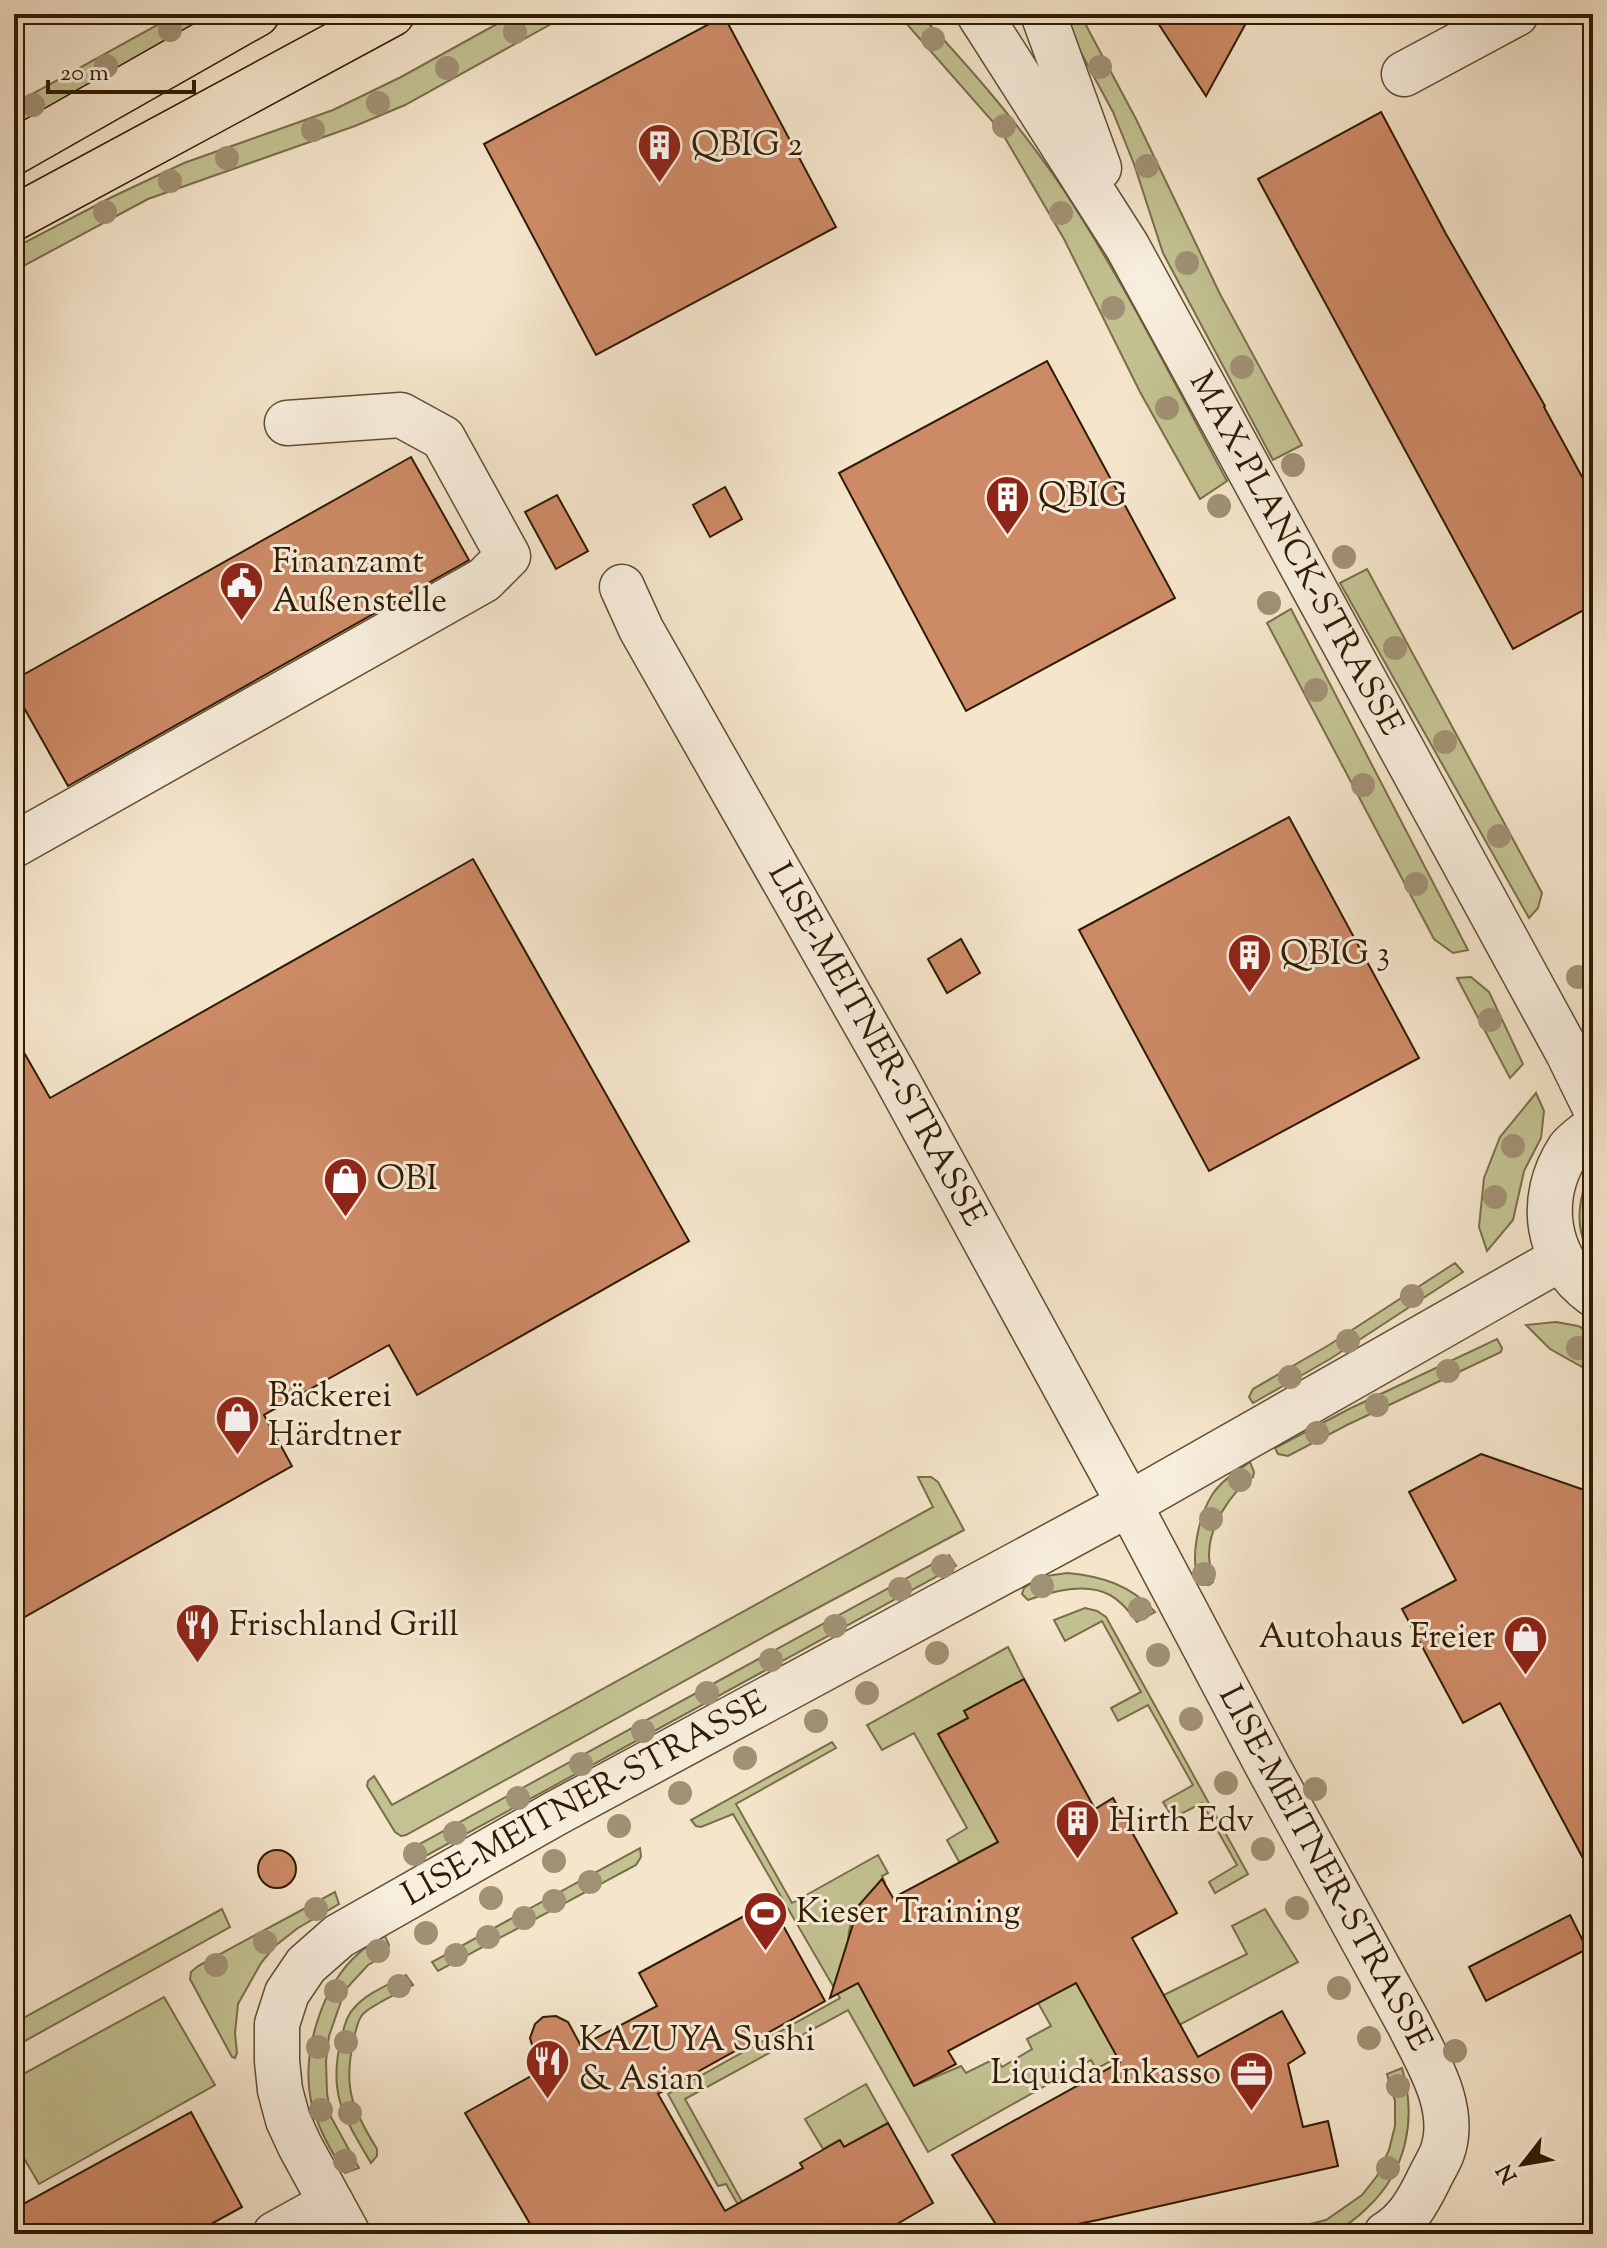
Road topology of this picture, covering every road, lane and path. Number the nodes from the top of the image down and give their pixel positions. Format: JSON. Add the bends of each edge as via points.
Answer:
{"nodes":[{"id":1,"x":257,"y":14,"type":"edge"},
{"id":2,"x":392,"y":14,"type":"edge"},
{"id":3,"x":945,"y":14,"type":"edge"},
{"id":4,"x":979,"y":14,"type":"edge"},
{"id":5,"x":1043,"y":14,"type":"edge"},
{"id":6,"x":1516,"y":14,"type":"edge"},
{"id":7,"x":1404,"y":74,"type":"dead end"},
{"id":8,"x":14,"y":152,"type":"edge"},
{"id":9,"x":14,"y":218,"type":"edge"},
{"id":10,"x":1127,"y":246,"type":"junction"},
{"id":11,"x":287,"y":423,"type":"dead end"},
{"id":12,"x":622,"y":587,"type":"dead end"},
{"id":13,"x":14,"y":845,"type":"edge"},
{"id":14,"x":1593,"y":1104,"type":"edge"},
{"id":15,"x":1593,"y":1128,"type":"edge"},
{"id":16,"x":1560,"y":1259,"type":"junction"},
{"id":17,"x":1593,"y":1294,"type":"edge"},
{"id":18,"x":1129,"y":1504,"type":"junction"},
{"id":19,"x":339,"y":2218,"type":"edge"},
{"id":20,"x":275,"y":2234,"type":"edge"},
{"id":21,"x":1386,"y":2234,"type":"edge"}],
"edges":[{"from":1,"to":8,"type":"main road"},
{"from":2,"to":9,"type":"main road"},
{"from":3,"to":10,"type":"street"},
{"from":4,"to":10,"type":"street","name":"MAX-PLANCK-STRASSE"},
{"from":5,"to":10,"type":"street"},
{"from":6,"to":7,"type":"street"},
{"from":10,"to":14,"type":"street","name":"MAX-PLANCK-STRASSE"},
{"from":11,"to":13,"type":"street","via":[[401,415],[443,438],[508,556],[484,580]]},
{"from":12,"to":18,"type":"street","name":"LISE-MEITNER-STRASSE"},
{"from":15,"to":16,"type":"street","via":[[1571,1147],[1553,1181],[1549,1221]]},
{"from":16,"to":17,"type":"street"},
{"from":16,"to":18,"type":"street","name":"LISE-MEITNER-STRASSE"},
{"from":18,"to":19,"type":"street","name":"LISE-MEITNER-STRASSE","via":[[556,1813],[328,1945],[287,1993],[277,2024],[277,2061],[288,2120]]},
{"from":18,"to":21,"type":"street","name":"LISE-MEITNER-STRASSE","via":[[1409,2024],[1438,2088],[1445,2109],[1442,2152],[1411,2213]]},
{"from":19,"to":20,"type":"street"}]}
